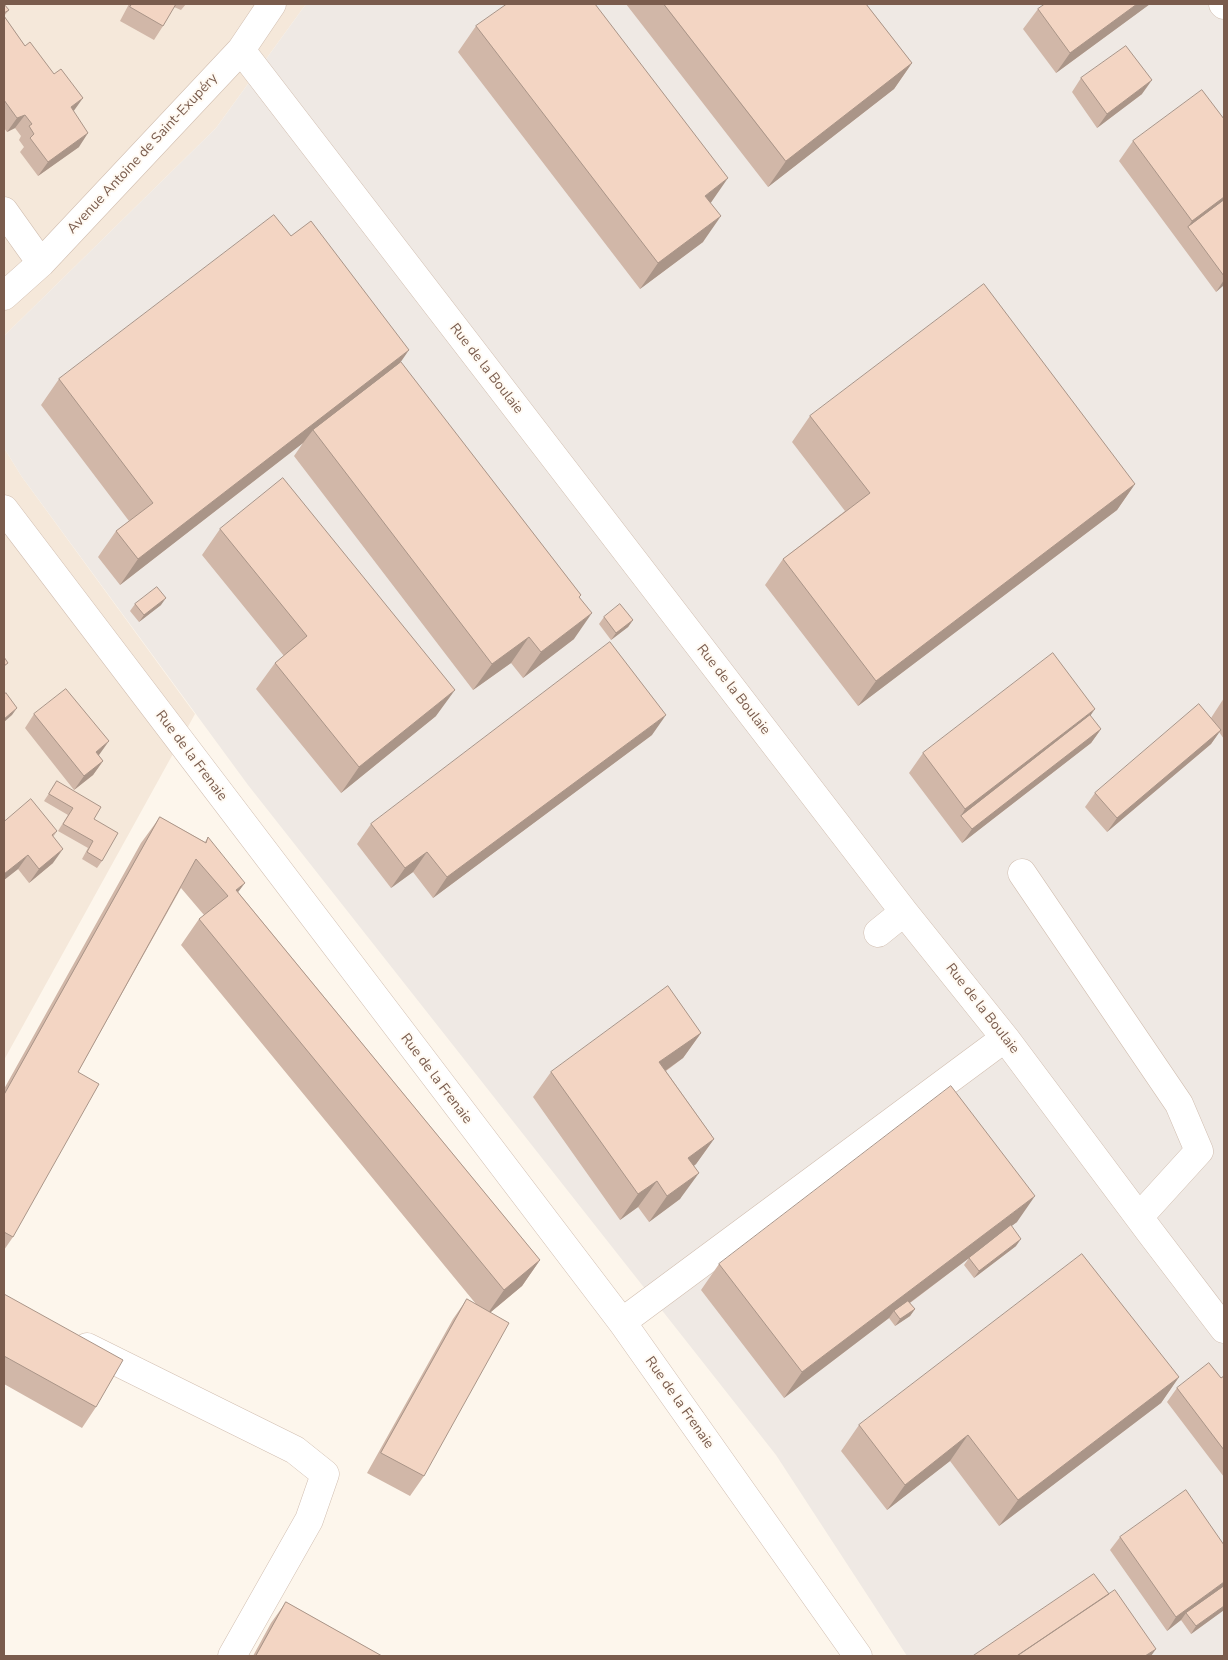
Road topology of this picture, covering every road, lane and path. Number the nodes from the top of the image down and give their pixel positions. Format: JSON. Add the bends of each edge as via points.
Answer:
{"nodes":[{"id":1,"x":272,"y":4,"type":"edge"},
{"id":2,"x":241,"y":50,"type":"junction"},
{"id":3,"x":4,"y":211,"type":"edge"},
{"id":4,"x":41,"y":263,"type":"junction"},
{"id":5,"x":4,"y":296,"type":"edge"},
{"id":6,"x":4,"y":509,"type":"edge"},
{"id":7,"x":1022,"y":873,"type":"dead end"},
{"id":8,"x":904,"y":912,"type":"junction"},
{"id":9,"x":878,"y":933,"type":"dead end"},
{"id":10,"x":1006,"y":1038,"type":"junction"},
{"id":11,"x":1139,"y":1217,"type":"junction"},
{"id":12,"x":622,"y":1322,"type":"junction"},
{"id":13,"x":1224,"y":1329,"type":"edge"},
{"id":14,"x":62,"y":1334,"type":"edge"},
{"id":15,"x":232,"y":1656,"type":"edge"},
{"id":16,"x":858,"y":1656,"type":"edge"}],
"edges":[{"from":1,"to":2,"type":"street","name":"Avenue Antoine de Saint-Exupéry"},
{"from":2,"to":4,"type":"street","name":"Avenue Antoine de Saint-Exupéry"},
{"from":2,"to":8,"type":"street","name":"Rue de la Boulaie"},
{"from":3,"to":4,"type":"street"},
{"from":4,"to":5,"type":"street","name":"Avenue Antoine de Saint-Exupéry"},
{"from":6,"to":12,"type":"street","name":"Rue de la Frenaie"},
{"from":7,"to":11,"type":"street","via":[[1179,1104],[1199,1151]]},
{"from":8,"to":9,"type":"street"},
{"from":8,"to":10,"type":"street","name":"Rue de la Boulaie"},
{"from":10,"to":11,"type":"street","name":"Rue de la Boulaie"},
{"from":10,"to":12,"type":"street"},
{"from":11,"to":13,"type":"street","name":"Rue de la Boulaie"},
{"from":12,"to":16,"type":"street","name":"Rue de la Frenaie"},
{"from":14,"to":15,"type":"street","via":[[295,1450],[325,1474],[309,1520]]}]}
